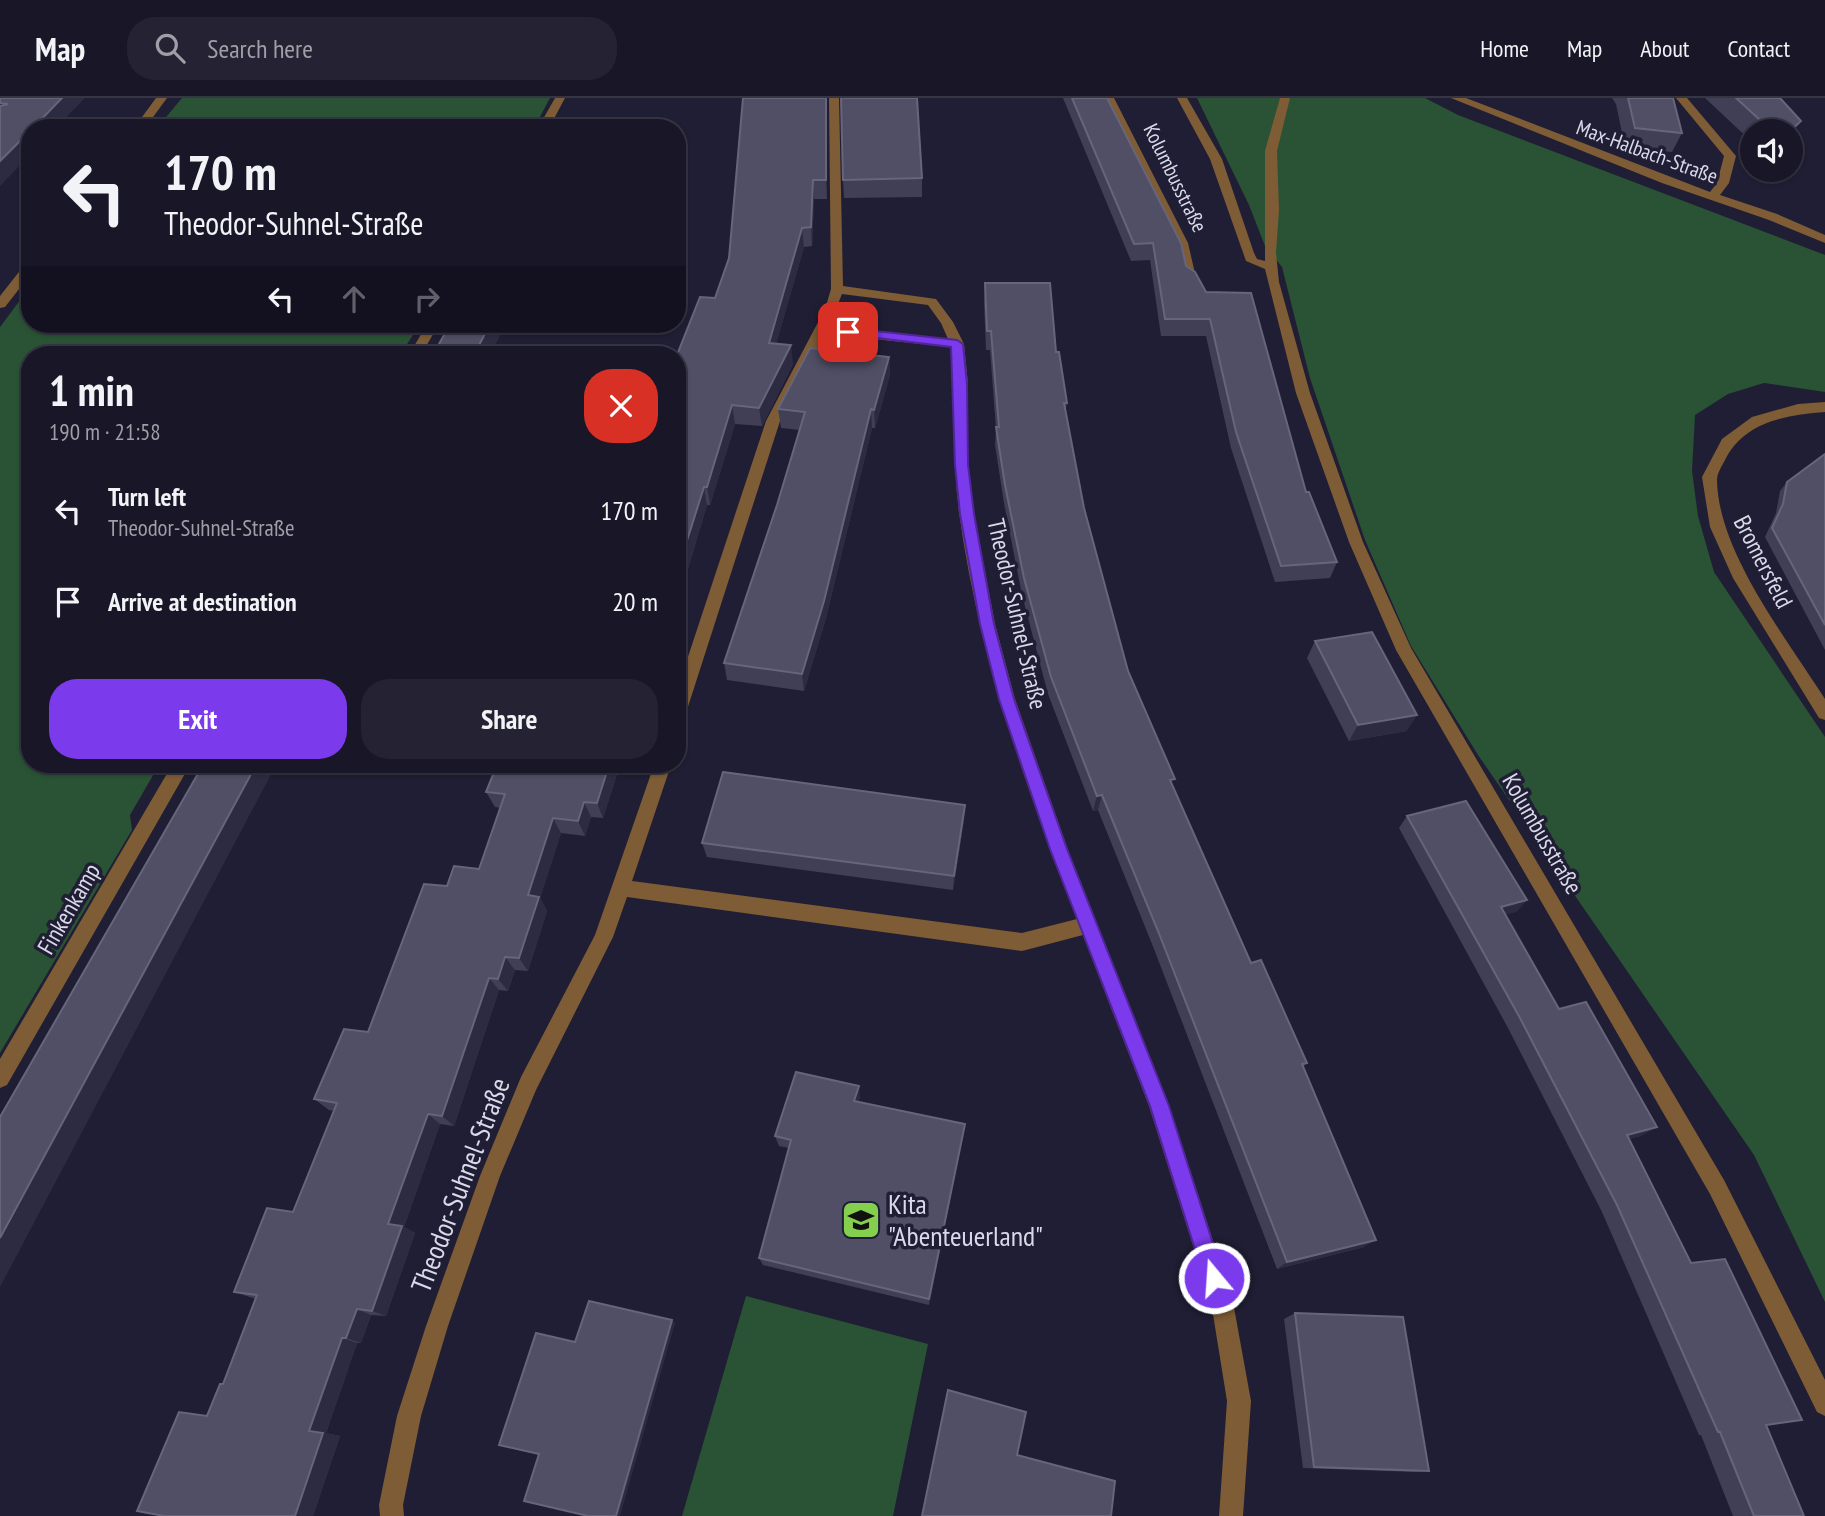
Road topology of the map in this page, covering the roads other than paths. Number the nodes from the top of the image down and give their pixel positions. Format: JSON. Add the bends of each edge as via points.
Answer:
{"nodes":[{"id":1,"x":162,"y":98,"type":"edge"},
{"id":2,"x":560,"y":98,"type":"edge"},
{"id":3,"x":834,"y":98,"type":"edge"},
{"id":4,"x":1109,"y":98,"type":"edge"},
{"id":5,"x":1182,"y":98,"type":"edge"},
{"id":6,"x":1285,"y":98,"type":"edge"},
{"id":7,"x":1456,"y":98,"type":"edge"},
{"id":8,"x":1681,"y":98,"type":"edge"},
{"id":9,"x":146,"y":119,"type":"edge"},
{"id":10,"x":548,"y":119,"type":"edge"},
{"id":11,"x":1712,"y":197,"type":"junction"},
{"id":12,"x":1825,"y":239,"type":"edge"},
{"id":13,"x":1272,"y":274,"type":"junction"},
{"id":14,"x":21,"y":277,"type":"edge"},
{"id":15,"x":0,"y":280,"type":"edge"},
{"id":16,"x":17,"y":282,"type":"junction"},
{"id":17,"x":1191,"y":282,"type":"edge"},
{"id":18,"x":837,"y":289,"type":"junction"},
{"id":19,"x":0,"y":304,"type":"edge"},
{"id":20,"x":821,"y":329,"type":"junction"},
{"id":21,"x":957,"y":344,"type":"junction"},
{"id":22,"x":1825,"y":407,"type":"edge"},
{"id":23,"x":686,"y":688,"type":"edge"},
{"id":24,"x":1825,"y":713,"type":"edge"},
{"id":25,"x":176,"y":773,"type":"edge"},
{"id":26,"x":659,"y":773,"type":"edge"},
{"id":27,"x":621,"y":888,"type":"junction"},
{"id":28,"x":1088,"y":925,"type":"junction"},
{"id":29,"x":0,"y":1078,"type":"edge"},
{"id":30,"x":1825,"y":1404,"type":"edge"},
{"id":31,"x":392,"y":1516,"type":"edge"},
{"id":32,"x":1231,"y":1516,"type":"edge"}],
"edges":[{"from":1,"to":9,"type":"street"},
{"from":2,"to":10,"type":"street"},
{"from":3,"to":18,"type":"street"},
{"from":4,"to":17,"type":"street","name":"Kolumbusstraße","via":[[1182,243]]},
{"from":5,"to":13,"type":"street","name":"Kolumbusstraße","via":[[1213,150],[1241,241],[1252,261]]},
{"from":6,"to":13,"type":"street","name":"Kolumbusstraße","via":[[1271,151]]},
{"from":7,"to":11,"type":"street","name":"Max-Halbach-Straße"},
{"from":8,"to":11,"type":"street","via":[[1730,156],[1723,183]]},
{"from":11,"to":12,"type":"street","name":"Max-Halbach-Straße"},
{"from":13,"to":30,"type":"street","name":"Kolumbusstraße","via":[[1303,393],[1356,542],[1404,650],[1717,1187]]},
{"from":14,"to":16,"type":"street"},
{"from":15,"to":16,"type":"street"},
{"from":16,"to":19,"type":"street"},
{"from":18,"to":20,"type":"street"},
{"from":18,"to":21,"type":"street","name":"Theodor-Suhnel-Straße","via":[[932,302]]},
{"from":20,"to":21,"type":"street"},
{"from":20,"to":23,"type":"street","via":[[773,421]]},
{"from":21,"to":28,"type":"street","name":"Theodor-Suhnel-Straße","via":[[961,465],[987,624],[1007,699]]},
{"from":22,"to":24,"type":"street","name":"Bromersfeld","via":[[1757,420],[1727,442],[1709,477],[1717,527],[1741,579]]},
{"from":25,"to":29,"type":"street","name":"Finkenkamp"},
{"from":26,"to":27,"type":"street","name":"Theodor-Suhnel-Straße"},
{"from":27,"to":28,"type":"street","via":[[1022,942]]},
{"from":27,"to":31,"type":"street","name":"Theodor-Suhnel-Straße","via":[[604,937],[528,1084],[490,1177],[408,1416]]},
{"from":28,"to":32,"type":"street","name":"Theodor-Suhnel-Straße","via":[[1159,1106],[1222,1302],[1239,1401]]}]}
